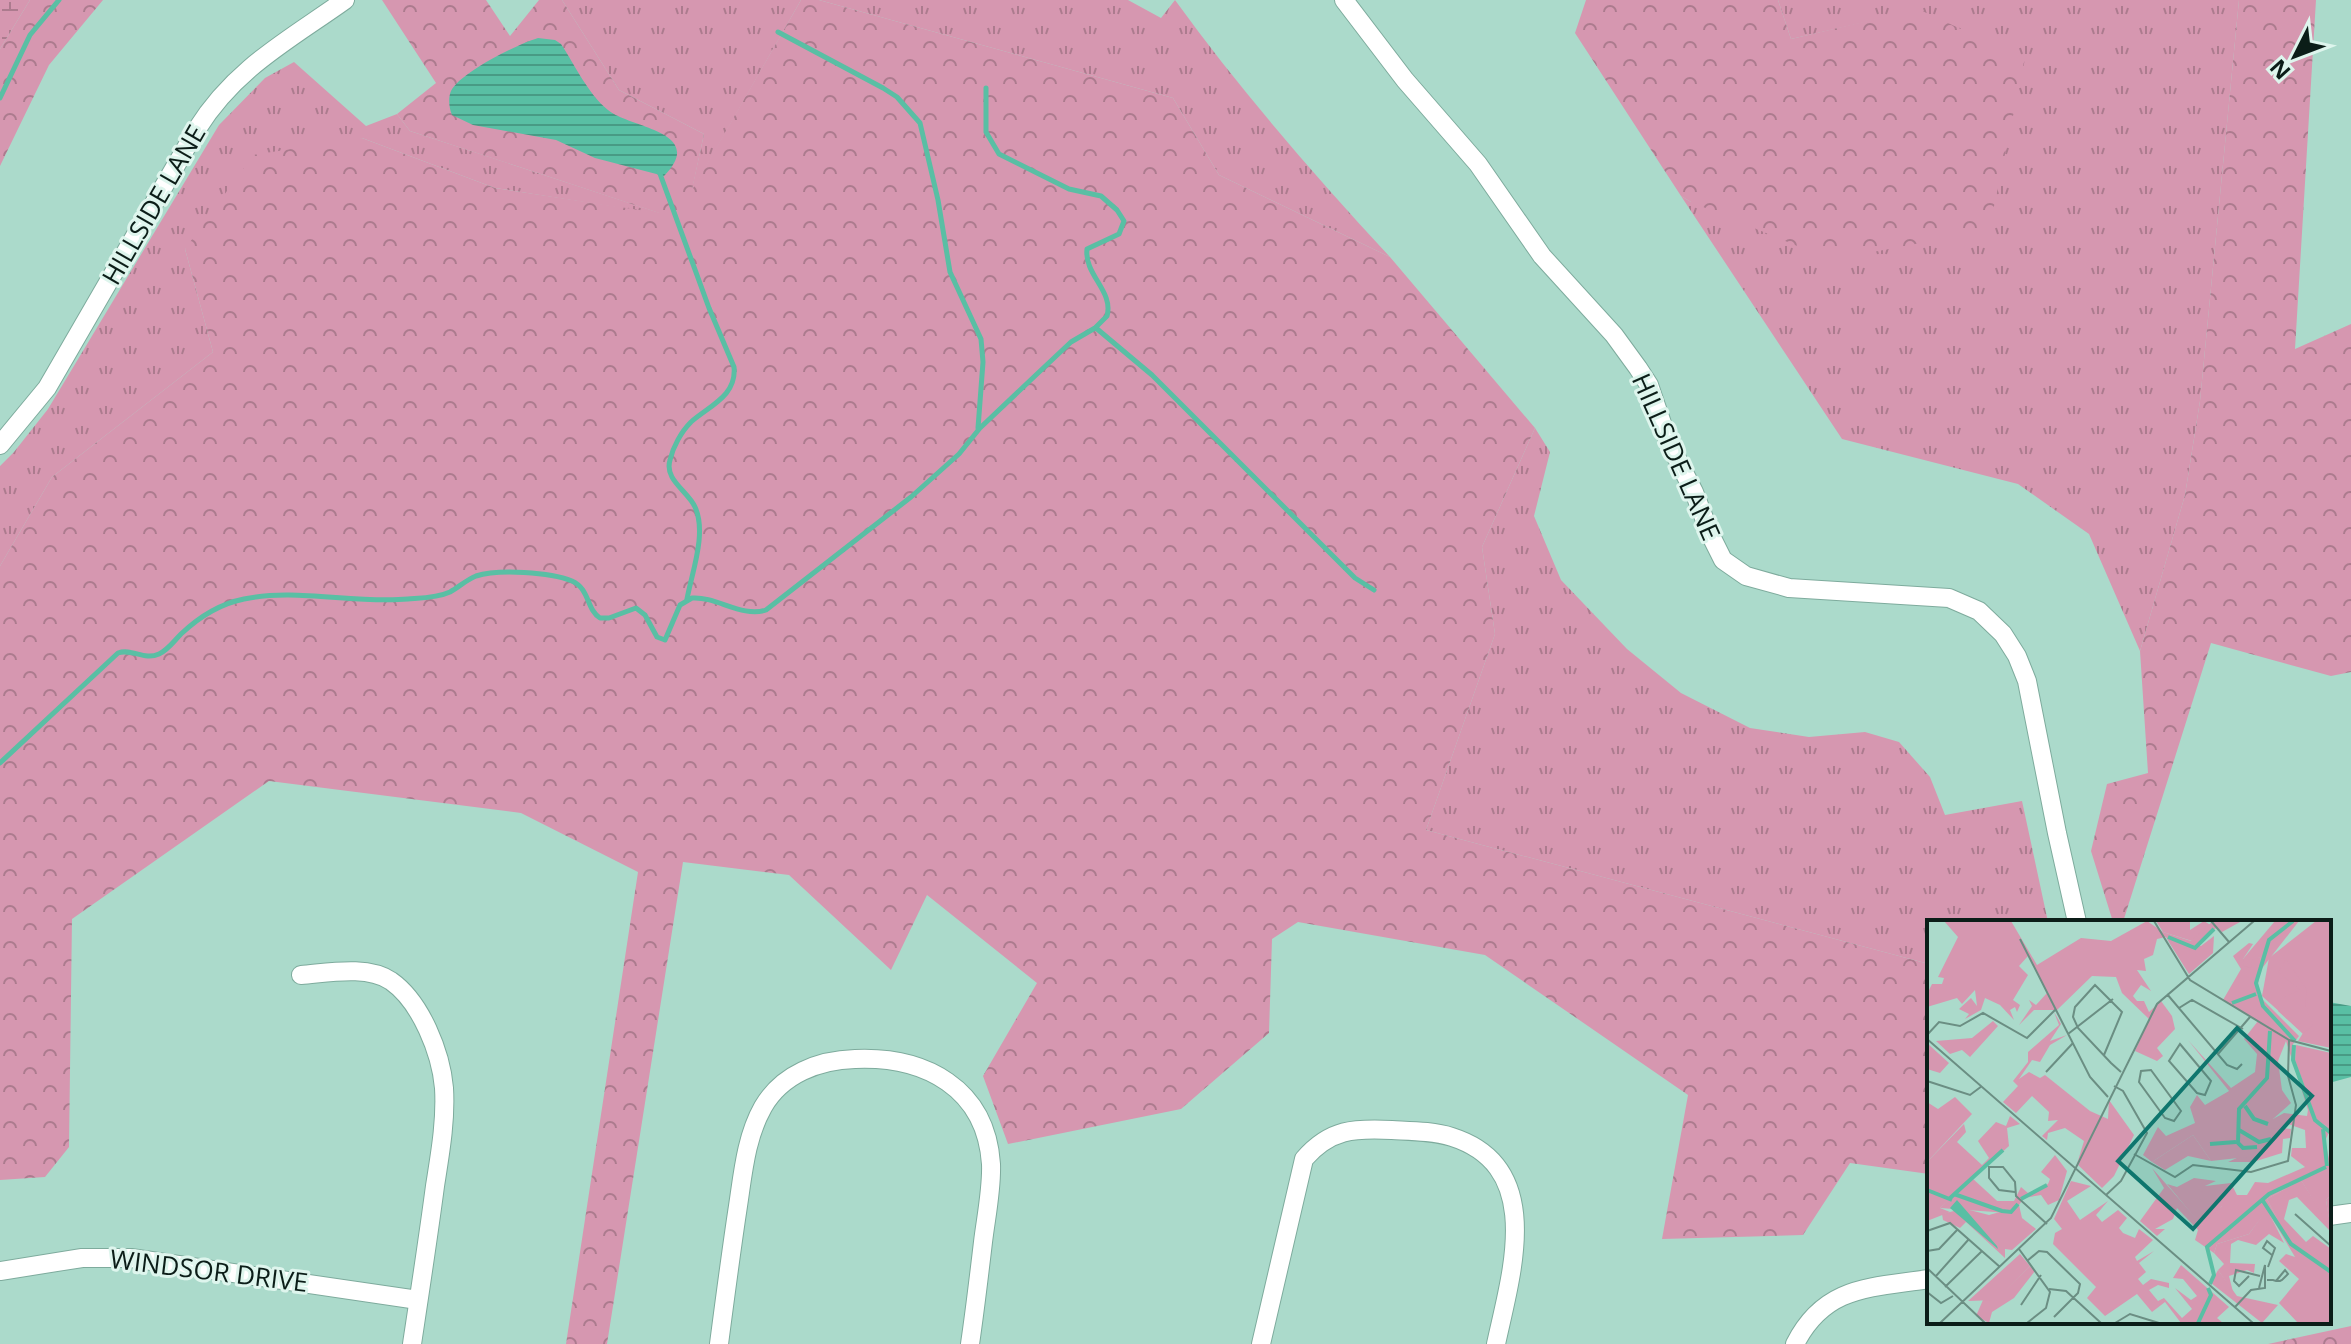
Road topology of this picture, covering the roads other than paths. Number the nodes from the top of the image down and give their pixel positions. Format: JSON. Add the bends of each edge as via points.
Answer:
{"nodes":[{"id":1,"x":345,"y":0,"type":"edge"},
{"id":2,"x":1354,"y":4,"type":"edge"},
{"id":3,"x":0,"y":445,"type":"edge"},
{"id":4,"x":2077,"y":920,"type":"edge"},
{"id":5,"x":301,"y":975,"type":"dead end"},
{"id":6,"x":2351,"y":1213,"type":"edge"},
{"id":7,"x":2331,"y":1216,"type":"edge"},
{"id":8,"x":0,"y":1271,"type":"edge"},
{"id":9,"x":1927,"y":1279,"type":"edge"},
{"id":10,"x":418,"y":1300,"type":"junction"},
{"id":11,"x":412,"y":1344,"type":"edge"},
{"id":12,"x":719,"y":1344,"type":"edge"},
{"id":13,"x":970,"y":1344,"type":"edge"},
{"id":14,"x":1261,"y":1344,"type":"edge"},
{"id":15,"x":1496,"y":1344,"type":"edge"},
{"id":16,"x":1795,"y":1344,"type":"edge"}],
"edges":[{"from":1,"to":3,"type":"street","name":"HILLSIDE LANE","via":[[245,71],[219,97],[47,388]]},
{"from":2,"to":4,"type":"street","name":"HILLSIDE LANE","via":[[1405,80],[1478,164],[1542,256],[1633,360],[1649,385],[1668,441],[1723,560],[1746,576],[1789,588],[1949,598],[1979,611],[2003,634],[2027,681]]},
{"from":5,"to":10,"type":"street","via":[[364,972],[390,980],[432,1038],[440,1063],[444,1117]]},
{"from":6,"to":7,"type":"street"},
{"from":8,"to":10,"type":"street","name":"WINDSOR DRIVE","via":[[82,1258],[131,1258]]},
{"from":9,"to":16,"type":"street","via":[[1863,1287],[1829,1302]]},
{"from":10,"to":11,"type":"street"},
{"from":12,"to":13,"type":"street","via":[[744,1167],[764,1105],[783,1083],[809,1067],[869,1058],[931,1071],[956,1087],[976,1109],[988,1136],[991,1166]]},
{"from":14,"to":15,"type":"street","via":[[1304,1159],[1327,1138],[1361,1128],[1451,1137],[1494,1162],[1513,1208],[1516,1241]]}]}
